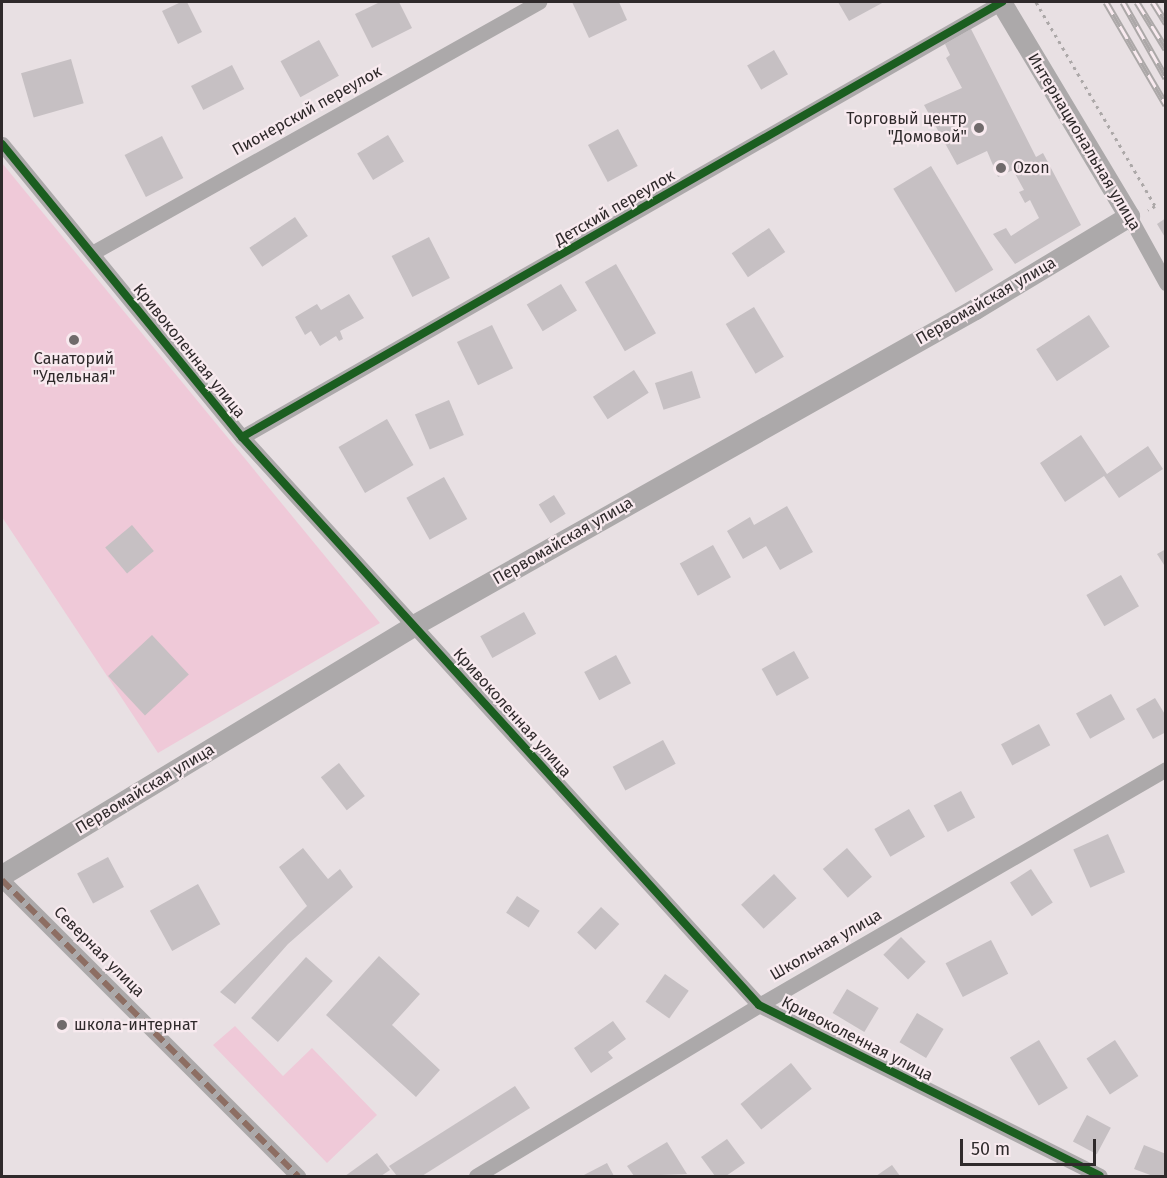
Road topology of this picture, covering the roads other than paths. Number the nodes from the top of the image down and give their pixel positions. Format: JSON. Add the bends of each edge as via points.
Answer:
{"nodes":[{"id":1,"x":539,"y":2,"type":"edge"},
{"id":2,"x":1001,"y":2,"type":"edge"},
{"id":3,"x":2,"y":144,"type":"edge"},
{"id":4,"x":1136,"y":215,"type":"junction"},
{"id":5,"x":92,"y":253,"type":"junction"},
{"id":6,"x":1166,"y":283,"type":"edge"},
{"id":7,"x":242,"y":437,"type":"junction"},
{"id":8,"x":414,"y":625,"type":"junction"},
{"id":9,"x":1166,"y":769,"type":"edge"},
{"id":10,"x":2,"y":874,"type":"edge"},
{"id":11,"x":2,"y":880,"type":"edge"},
{"id":12,"x":759,"y":1005,"type":"junction"},
{"id":13,"x":298,"y":1176,"type":"edge"},
{"id":14,"x":476,"y":1176,"type":"edge"},
{"id":15,"x":1100,"y":1176,"type":"edge"}],
"edges":[{"from":1,"to":5,"type":"street","name":"Пионерский переулок"},
{"from":2,"to":4,"type":"main road","name":"Интернациональная улица"},
{"from":2,"to":7,"type":"street","name":"Детский переулок"},
{"from":3,"to":5,"type":"street","name":"Кривоколенная улица"},
{"from":4,"to":6,"type":"street","name":"Интернациональная улица"},
{"from":4,"to":8,"type":"main road","name":"Первомайская улица"},
{"from":5,"to":7,"type":"street","name":"Кривоколенная улица"},
{"from":7,"to":8,"type":"street","name":"Кривоколенная улица"},
{"from":8,"to":10,"type":"main road","name":"Первомайская улица"},
{"from":8,"to":12,"type":"street","name":"Кривоколенная улица"},
{"from":9,"to":12,"type":"street","name":"Школьная улица"},
{"from":11,"to":13,"type":"street","name":"Северная улица"},
{"from":12,"to":14,"type":"street","name":"Школьная улица"},
{"from":12,"to":15,"type":"street","name":"Кривоколенная улица"}]}
